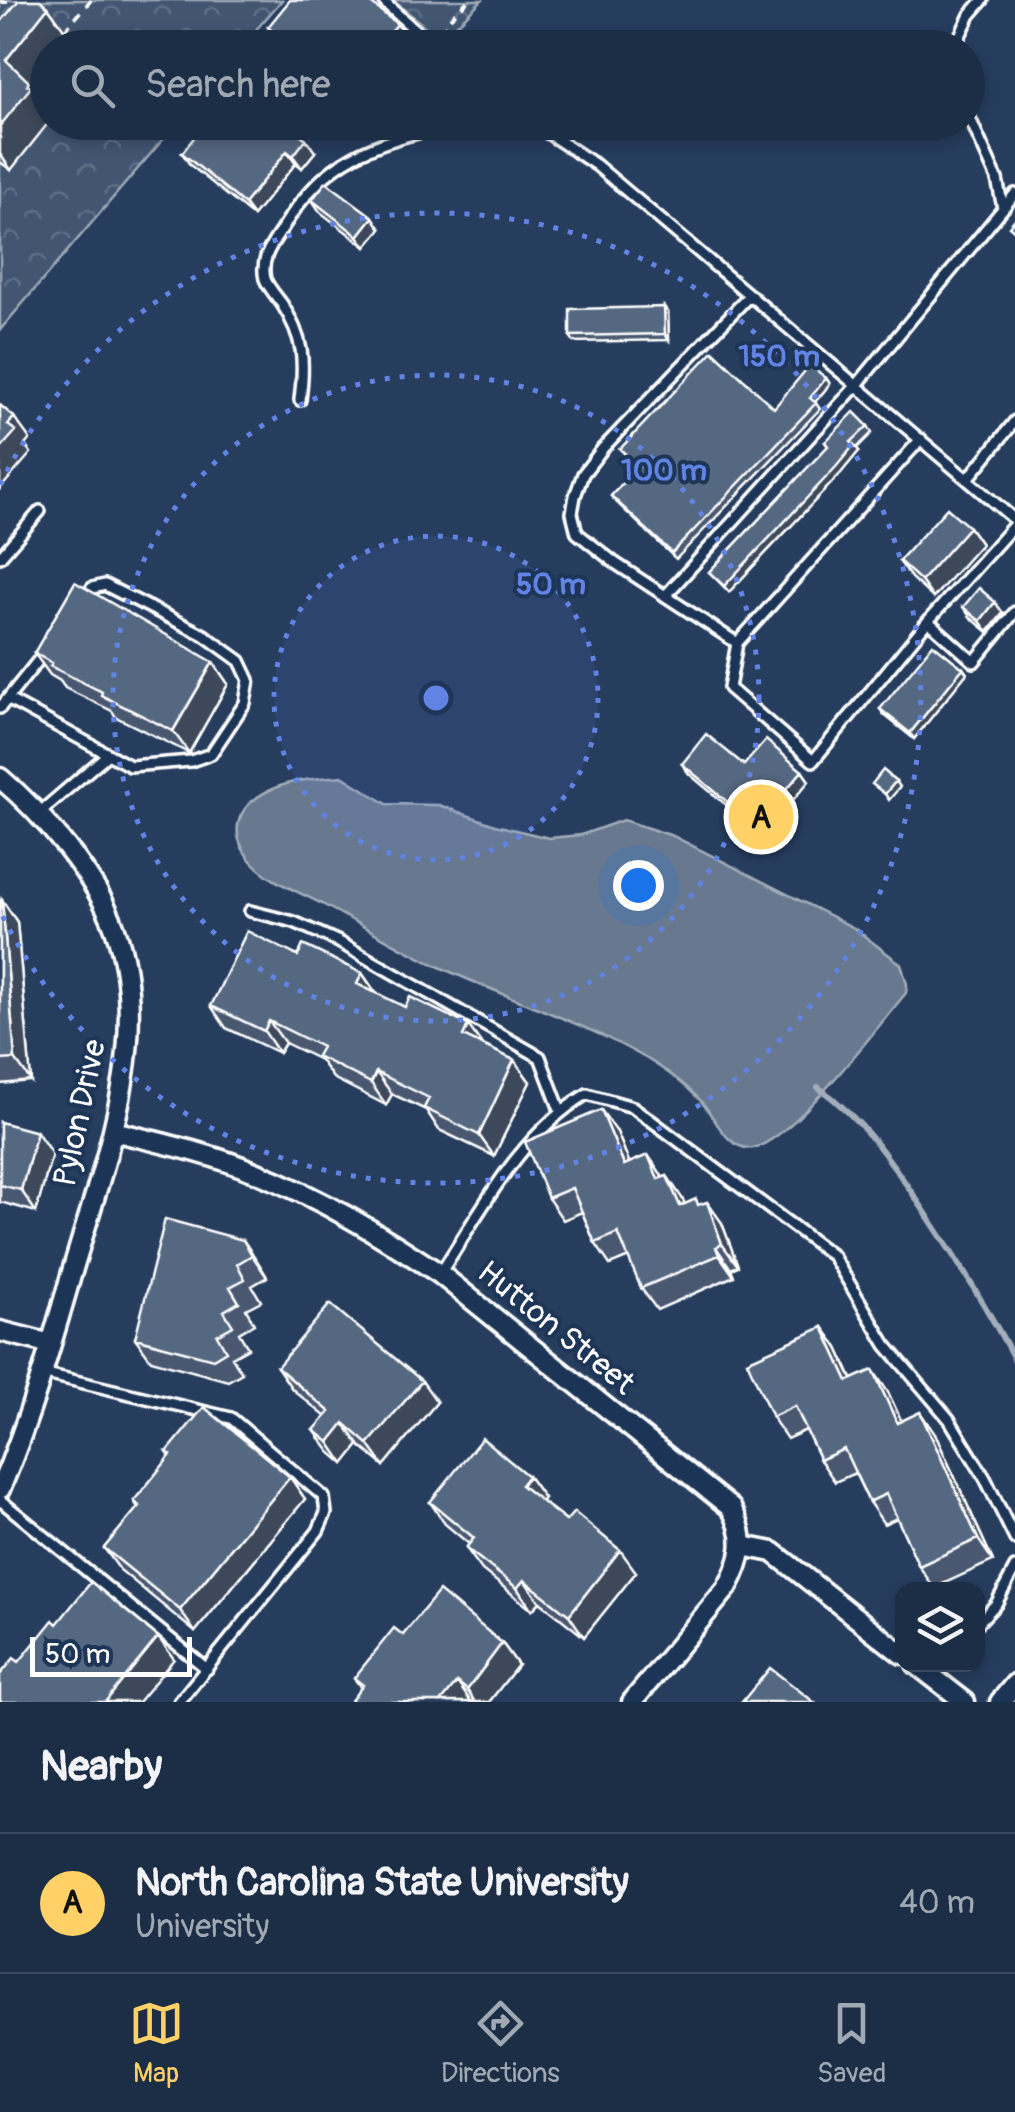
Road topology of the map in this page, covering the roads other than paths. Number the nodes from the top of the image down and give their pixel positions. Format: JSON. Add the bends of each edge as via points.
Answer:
{"nodes":[{"id":1,"x":983,"y":0,"type":"edge"},
{"id":2,"x":385,"y":3,"type":"dead end"},
{"id":3,"x":415,"y":30,"type":"edge"},
{"id":4,"x":963,"y":30,"type":"edge"},
{"id":5,"x":386,"y":140,"type":"edge"},
{"id":6,"x":558,"y":140,"type":"edge"},
{"id":7,"x":980,"y":140,"type":"edge"},
{"id":8,"x":1015,"y":194,"type":"edge"},
{"id":9,"x":1004,"y":208,"type":"junction"},
{"id":10,"x":750,"y":295,"type":"junction"},
{"id":11,"x":857,"y":385,"type":"junction"},
{"id":12,"x":300,"y":400,"type":"dead end"},
{"id":13,"x":1015,"y":421,"type":"edge"},
{"id":14,"x":921,"y":439,"type":"junction"},
{"id":15,"x":968,"y":479,"type":"junction"},
{"id":16,"x":40,"y":511,"type":"dead end"},
{"id":17,"x":1015,"y":522,"type":"edge"},
{"id":18,"x":0,"y":557,"type":"edge"},
{"id":19,"x":666,"y":595,"type":"junction"},
{"id":20,"x":80,"y":604,"type":"edge"},
{"id":21,"x":1015,"y":612,"type":"edge"},
{"id":22,"x":928,"y":622,"type":"junction"},
{"id":23,"x":57,"y":636,"type":"edge"},
{"id":24,"x":738,"y":643,"type":"junction"},
{"id":25,"x":9,"y":700,"type":"junction"},
{"id":26,"x":0,"y":708,"type":"edge"},
{"id":27,"x":108,"y":754,"type":"junction"},
{"id":28,"x":0,"y":778,"type":"edge"},
{"id":29,"x":38,"y":814,"type":"junction"},
{"id":30,"x":250,"y":911,"type":"dead end"},
{"id":31,"x":560,"y":1110,"type":"junction"},
{"id":32,"x":112,"y":1131,"type":"junction"},
{"id":33,"x":440,"y":1274,"type":"junction"},
{"id":34,"x":0,"y":1331,"type":"edge"},
{"id":35,"x":51,"y":1344,"type":"junction"},
{"id":36,"x":42,"y":1374,"type":"junction"},
{"id":37,"x":0,"y":1489,"type":"edge"},
{"id":38,"x":0,"y":1500,"type":"edge"},
{"id":39,"x":1015,"y":1538,"type":"edge"},
{"id":40,"x":742,"y":1546,"type":"junction"},
{"id":41,"x":1015,"y":1568,"type":"edge"},
{"id":42,"x":985,"y":1616,"type":"edge"},
{"id":43,"x":895,"y":1648,"type":"edge"},
{"id":44,"x":207,"y":1668,"type":"junction"},
{"id":45,"x":926,"y":1672,"type":"edge"},
{"id":46,"x":1015,"y":1684,"type":"edge"},
{"id":47,"x":179,"y":1702,"type":"edge"},
{"id":48,"x":632,"y":1702,"type":"edge"},
{"id":49,"x":965,"y":1702,"type":"edge"},
{"id":50,"x":1000,"y":1702,"type":"edge"}],
"edges":[{"from":1,"to":4,"type":"lane"},
{"from":2,"to":3,"type":"lane"},
{"from":5,"to":12,"type":"lane","via":[[333,166],[265,256],[265,280],[298,330],[305,363]]},
{"from":6,"to":10,"type":"lane"},
{"from":7,"to":9,"type":"lane"},
{"from":8,"to":9,"type":"lane"},
{"from":9,"to":11,"type":"lane"},
{"from":10,"to":11,"type":"lane"},
{"from":10,"to":19,"type":"lane","via":[[602,448],[574,496],[578,533]]},
{"from":11,"to":14,"type":"lane"},
{"from":11,"to":19,"type":"lane"},
{"from":13,"to":15,"type":"lane"},
{"from":14,"to":15,"type":"lane"},
{"from":14,"to":24,"type":"lane"},
{"from":15,"to":17,"type":"lane"},
{"from":16,"to":18,"type":"lane"},
{"from":17,"to":22,"type":"lane"},
{"from":19,"to":24,"type":"lane"},
{"from":20,"to":27,"type":"lane","via":[[92,588],[105,585],[204,635],[240,661],[250,680],[246,703],[211,754],[130,766]]},
{"from":21,"to":22,"type":"lane","via":[[974,662]]},
{"from":22,"to":24,"type":"lane","via":[[813,761],[730,688]]},
{"from":23,"to":25,"type":"lane"},
{"from":25,"to":26,"type":"lane"},
{"from":25,"to":27,"type":"lane"},
{"from":27,"to":29,"type":"lane"},
{"from":28,"to":29,"type":"street","name":"Pylon Drive"},
{"from":29,"to":32,"type":"street","name":"Pylon Drive","via":[[102,900],[116,930],[129,1028]]},
{"from":30,"to":31,"type":"lane","via":[[337,942],[540,1057]]},
{"from":31,"to":33,"type":"lane","via":[[514,1161]]},
{"from":31,"to":39,"type":"lane","via":[[586,1094],[633,1107],[834,1256],[886,1345],[949,1419]]},
{"from":32,"to":33,"type":"street","name":"Hutton Street","via":[[257,1172],[338,1211]]},
{"from":32,"to":35,"type":"street","name":"Pylon Drive"},
{"from":33,"to":40,"type":"street","name":"Hutton Street","via":[[714,1492],[740,1523]]},
{"from":34,"to":35,"type":"street"},
{"from":35,"to":36,"type":"street","name":"Pylon Drive"},
{"from":36,"to":37,"type":"street","name":"Pylon Drive"},
{"from":36,"to":44,"type":"lane","via":[[231,1418],[324,1497],[318,1531]]},
{"from":38,"to":44,"type":"lane"},
{"from":40,"to":43,"type":"street","via":[[773,1552]]},
{"from":40,"to":48,"type":"street","via":[[727,1588]]},
{"from":41,"to":42,"type":"lane"},
{"from":44,"to":47,"type":"lane"},
{"from":45,"to":49,"type":"street"},
{"from":46,"to":50,"type":"street"}]}
